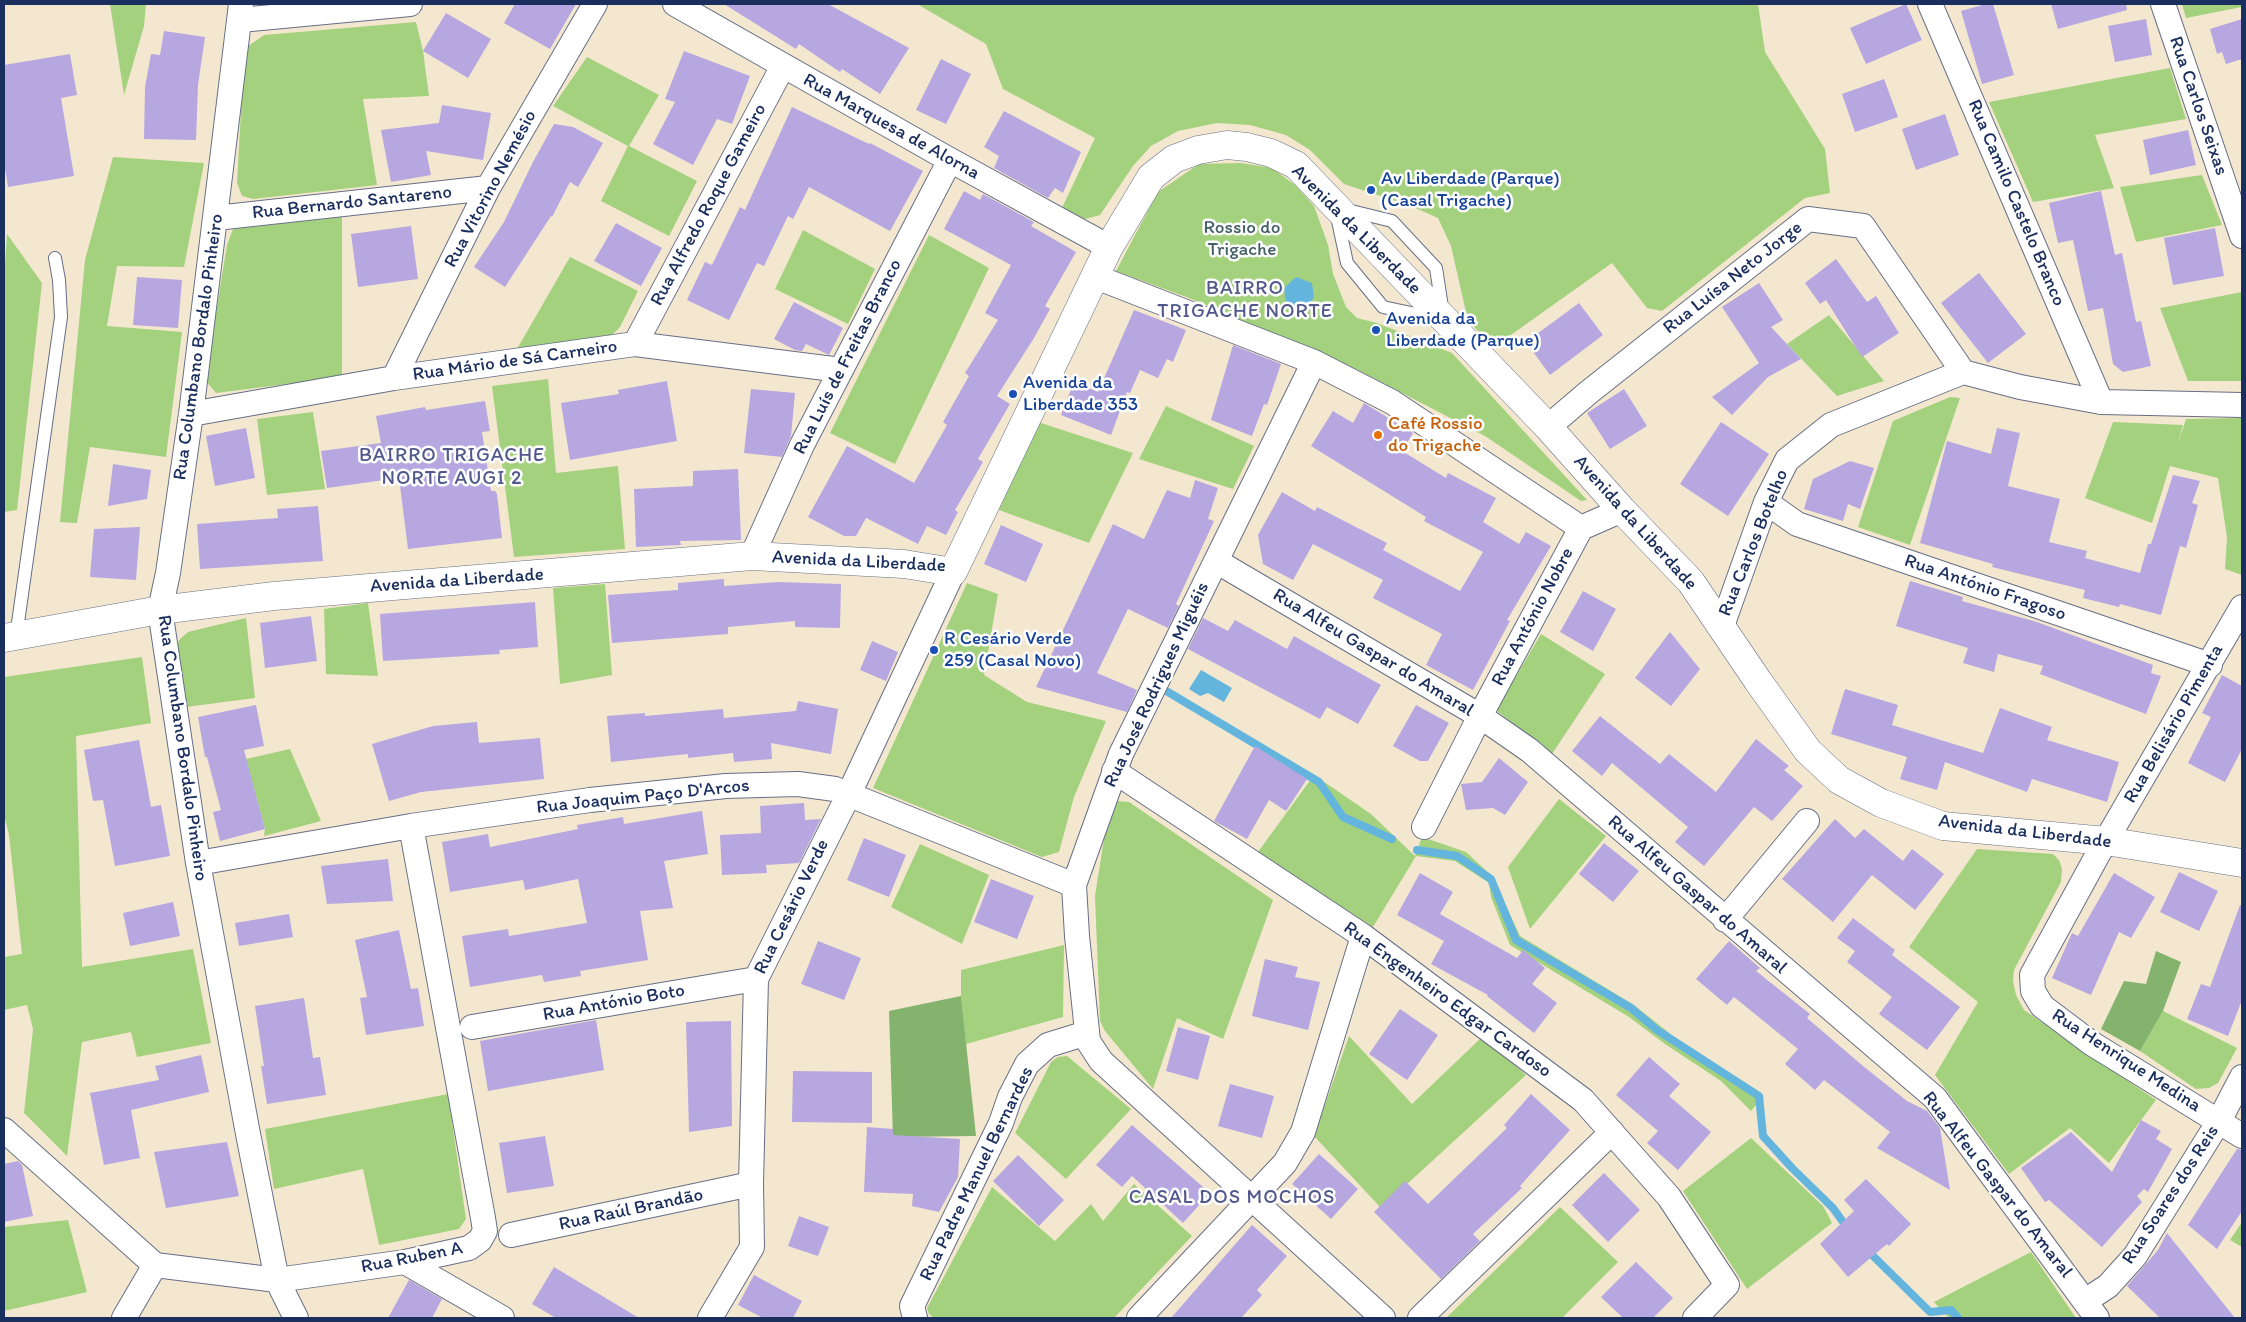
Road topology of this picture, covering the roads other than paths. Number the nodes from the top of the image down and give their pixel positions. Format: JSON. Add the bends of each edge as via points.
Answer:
{"nodes":[{"id":1,"x":410,"y":4,"type":"edge"},
{"id":2,"x":594,"y":4,"type":"edge"},
{"id":3,"x":675,"y":4,"type":"edge"},
{"id":4,"x":1930,"y":4,"type":"edge"},
{"id":5,"x":2163,"y":4,"type":"edge"},
{"id":6,"x":241,"y":12,"type":"edge"},
{"id":7,"x":783,"y":66,"type":"junction"},
{"id":8,"x":950,"y":160,"type":"junction"},
{"id":9,"x":488,"y":188,"type":"junction"},
{"id":10,"x":216,"y":218,"type":"junction"},
{"id":11,"x":2242,"y":236,"type":"edge"},
{"id":12,"x":1109,"y":247,"type":"junction"},
{"id":13,"x":55,"y":258,"type":"dead end"},
{"id":14,"x":1096,"y":277,"type":"junction"},
{"id":15,"x":635,"y":344,"type":"junction"},
{"id":16,"x":1314,"y":362,"type":"junction"},
{"id":17,"x":841,"y":370,"type":"junction"},
{"id":18,"x":1963,"y":372,"type":"junction"},
{"id":19,"x":394,"y":378,"type":"junction"},
{"id":20,"x":2101,"y":402,"type":"junction"},
{"id":21,"x":2242,"y":404,"type":"edge"},
{"id":22,"x":191,"y":414,"type":"junction"},
{"id":23,"x":1548,"y":427,"type":"junction"},
{"id":24,"x":1766,"y":502,"type":"junction"},
{"id":25,"x":1622,"y":510,"type":"junction"},
{"id":26,"x":1581,"y":528,"type":"junction"},
{"id":27,"x":752,"y":556,"type":"junction"},
{"id":28,"x":1216,"y":561,"type":"junction"},
{"id":29,"x":952,"y":572,"type":"junction"},
{"id":30,"x":2242,"y":608,"type":"edge"},
{"id":31,"x":160,"y":610,"type":"junction"},
{"id":32,"x":1722,"y":626,"type":"junction"},
{"id":33,"x":10,"y":638,"type":"edge"},
{"id":34,"x":2210,"y":665,"type":"junction"},
{"id":35,"x":1480,"y":716,"type":"junction"},
{"id":36,"x":1114,"y":771,"type":"junction"},
{"id":37,"x":849,"y":794,"type":"junction"},
{"id":38,"x":1807,"y":821,"type":"dead end"},
{"id":39,"x":411,"y":826,"type":"junction"},
{"id":40,"x":1424,"y":827,"type":"dead end"},
{"id":41,"x":2106,"y":841,"type":"junction"},
{"id":42,"x":198,"y":863,"type":"junction"},
{"id":43,"x":2242,"y":863,"type":"edge"},
{"id":44,"x":1074,"y":886,"type":"junction"},
{"id":45,"x":1726,"y":920,"type":"junction"},
{"id":46,"x":1363,"y":936,"type":"junction"},
{"id":47,"x":756,"y":979,"type":"junction"},
{"id":48,"x":472,"y":1027,"type":"dead end"},
{"id":49,"x":1087,"y":1033,"type":"junction"},
{"id":50,"x":2242,"y":1077,"type":"edge"},
{"id":51,"x":2218,"y":1121,"type":"junction"},
{"id":52,"x":4,"y":1130,"type":"edge"},
{"id":53,"x":1612,"y":1132,"type":"junction"},
{"id":54,"x":2242,"y":1136,"type":"edge"},
{"id":55,"x":751,"y":1184,"type":"junction"},
{"id":56,"x":1252,"y":1198,"type":"junction"},
{"id":57,"x":511,"y":1235,"type":"dead end"},
{"id":58,"x":405,"y":1262,"type":"junction"},
{"id":59,"x":155,"y":1265,"type":"junction"},
{"id":60,"x":278,"y":1280,"type":"junction"},
{"id":61,"x":2091,"y":1309,"type":"edge"},
{"id":62,"x":124,"y":1318,"type":"edge"},
{"id":63,"x":296,"y":1318,"type":"edge"},
{"id":64,"x":502,"y":1318,"type":"edge"},
{"id":65,"x":710,"y":1318,"type":"edge"},
{"id":66,"x":915,"y":1318,"type":"edge"},
{"id":67,"x":1140,"y":1318,"type":"edge"},
{"id":68,"x":1382,"y":1318,"type":"edge"},
{"id":69,"x":1420,"y":1318,"type":"edge"},
{"id":70,"x":1695,"y":1318,"type":"edge"}],
"edges":[{"from":1,"to":6,"type":"street"},
{"from":2,"to":9,"type":"street","name":"Rua Vitorino Nemésio"},
{"from":3,"to":7,"type":"street","name":"Rua Marquesa de Alorna"},
{"from":4,"to":20,"type":"street","name":"Rua Camilo Castelo Branco"},
{"from":5,"to":11,"type":"street","name":"Rua Carlos Seixas"},
{"from":6,"to":10,"type":"street","name":"Rua Columbano Bordalo Pinheiro"},
{"from":7,"to":8,"type":"street","name":"Rua Marquesa de Alorna"},
{"from":7,"to":15,"type":"street","name":"Rua Alfredo Roque Gameiro"},
{"from":8,"to":12,"type":"street","name":"Rua Marquesa de Alorna"},
{"from":8,"to":17,"type":"street","name":"Rua Luís de Freitas Branco"},
{"from":9,"to":10,"type":"street","name":"Rua Bernardo Santareno"},
{"from":9,"to":19,"type":"street","name":"Rua Vitorino Nemésio"},
{"from":10,"to":22,"type":"street","name":"Rua Columbano Bordalo Pinheiro"},
{"from":12,"to":14,"type":"street","name":"Avenida da Liberdade"},
{"from":12,"to":23,"type":"street","name":"Avenida da Liberdade","via":[[1151,177],[1174,159],[1198,150],[1227,145],[1271,153],[1296,165]]},
{"from":13,"to":33,"type":"lane","via":[[61,317]]},
{"from":14,"to":16,"type":"street"},
{"from":14,"to":29,"type":"street","name":"Avenida da Liberdade"},
{"from":15,"to":17,"type":"street","name":"Rua Mário de Sá Carneiro"},
{"from":15,"to":19,"type":"street","name":"Rua Mário de Sá Carneiro"},
{"from":16,"to":26,"type":"street","via":[[1392,402]]},
{"from":16,"to":28,"type":"street","name":"Rua José Rodrigues Miguéis"},
{"from":17,"to":27,"type":"street","name":"Rua Luís de Freitas Branco","via":[[802,445]]},
{"from":18,"to":20,"type":"street","via":[[2020,387]]},
{"from":18,"to":23,"type":"street","name":"Rua Luísa Neto Jorge","via":[[1863,226],[1808,219]]},
{"from":18,"to":24,"type":"street","name":"Rua Carlos Botelho","via":[[1831,425],[1787,460]]},
{"from":19,"to":22,"type":"street","name":"Rua Mário de Sá Carneiro"},
{"from":20,"to":21,"type":"street"},
{"from":22,"to":31,"type":"street","name":"Rua Columbano Bordalo Pinheiro"},
{"from":23,"to":25,"type":"street","name":"Avenida da Liberdade"},
{"from":24,"to":32,"type":"street","name":"Rua Carlos Botelho"},
{"from":24,"to":34,"type":"street","name":"Rua António Fragoso","via":[[1797,524]]},
{"from":25,"to":26,"type":"street","name":"Rua António Nobre"},
{"from":25,"to":32,"type":"street","name":"Avenida da Liberdade","via":[[1691,582]]},
{"from":26,"to":35,"type":"street","name":"Rua António Nobre"},
{"from":27,"to":29,"type":"street","name":"Avenida da Liberdade","via":[[904,564]]},
{"from":27,"to":31,"type":"street","name":"Avenida da Liberdade","via":[[274,596]]},
{"from":28,"to":35,"type":"street","name":"Rua Alfeu Gaspar do Amaral"},
{"from":28,"to":36,"type":"street","name":"Rua José Rodrigues Miguéis"},
{"from":29,"to":37,"type":"street","name":"Rua Cesário Verde"},
{"from":30,"to":34,"type":"street","name":"Rua Belisário Pimenta"},
{"from":31,"to":33,"type":"street","name":"Avenida da Liberdade"},
{"from":31,"to":42,"type":"street","name":"Rua Columbano Bordalo Pinheiro"},
{"from":32,"to":41,"type":"street","name":"Avenida da Liberdade","via":[[1808,751],[1839,780],[1881,803],[1943,826]]},
{"from":34,"to":41,"type":"street","name":"Rua Belisário Pimenta"},
{"from":35,"to":40,"type":"street","name":"Rua António Nobre"},
{"from":35,"to":45,"type":"street","name":"Rua Alfeu Gaspar do Amaral","via":[[1529,750]]},
{"from":36,"to":44,"type":"street","name":"Rua José Rodrigues Miguéis"},
{"from":36,"to":46,"type":"street","name":"Rua Engenheiro Edgar Cardoso"},
{"from":37,"to":39,"type":"street","name":"Rua Joaquim Paço D'Arcos","via":[[817,785],[726,786],[590,800]]},
{"from":37,"to":44,"type":"street","name":"Rua Joaquim Paço D'Arcos"},
{"from":37,"to":47,"type":"street","name":"Rua Cesário Verde"},
{"from":38,"to":45,"type":"street"},
{"from":39,"to":42,"type":"street","name":"Rua Joaquim Paço D'Arcos"},
{"from":39,"to":58,"type":"street","name":"Rua Ruben A","via":[[485,1231],[470,1248]]},
{"from":41,"to":43,"type":"street","name":"Avenida da Liberdade"},
{"from":41,"to":51,"type":"street","name":"Rua Henrique Medina","via":[[2032,975],[2033,991],[2042,1006],[2091,1043]]},
{"from":42,"to":60,"type":"street","name":"Rua Columbano Bordalo Pinheiro"},
{"from":44,"to":49,"type":"street","name":"Rua José Rodrigues Miguéis"},
{"from":45,"to":61,"type":"street","name":"Rua Alfeu Gaspar do Amaral","via":[[1935,1098]]},
{"from":46,"to":53,"type":"street","name":"Rua Engenheiro Edgar Cardoso","via":[[1583,1100]]},
{"from":46,"to":56,"type":"street","via":[[1302,1132],[1285,1163]]},
{"from":47,"to":48,"type":"street","name":"Rua António Boto"},
{"from":47,"to":55,"type":"street","name":"Rua Cesário Verde"},
{"from":49,"to":56,"type":"street","name":"Rua José Rodrigues Miguéis","via":[[1088,1041],[1101,1061]]},
{"from":49,"to":66,"type":"street","name":"Rua Padre Manuel Bernardes","via":[[1048,1045],[1027,1064],[912,1306]]},
{"from":50,"to":51,"type":"street","name":"Rua Soares dos Reis"},
{"from":51,"to":54,"type":"street","name":"Rua Henrique Medina"},
{"from":51,"to":61,"type":"street","name":"Rua Soares dos Reis","via":[[2135,1256]]},
{"from":52,"to":59,"type":"street"},
{"from":53,"to":69,"type":"street"},
{"from":53,"to":70,"type":"street","name":"Rua Engenheiro Edgar Cardoso","via":[[1669,1197],[1727,1286]]},
{"from":55,"to":57,"type":"street","name":"Rua Raúl Brandão"},
{"from":55,"to":65,"type":"street","name":"Rua Cesário Verde","via":[[752,1247]]},
{"from":56,"to":67,"type":"street"},
{"from":56,"to":68,"type":"street","name":"Rua José Rodrigues Miguéis"},
{"from":58,"to":60,"type":"street","name":"Rua Ruben A"},
{"from":58,"to":64,"type":"street"},
{"from":59,"to":60,"type":"street","name":"Rua Ruben A"},
{"from":59,"to":62,"type":"street"},
{"from":60,"to":63,"type":"street","name":"Rua Columbano Bordalo Pinheiro"}]}
